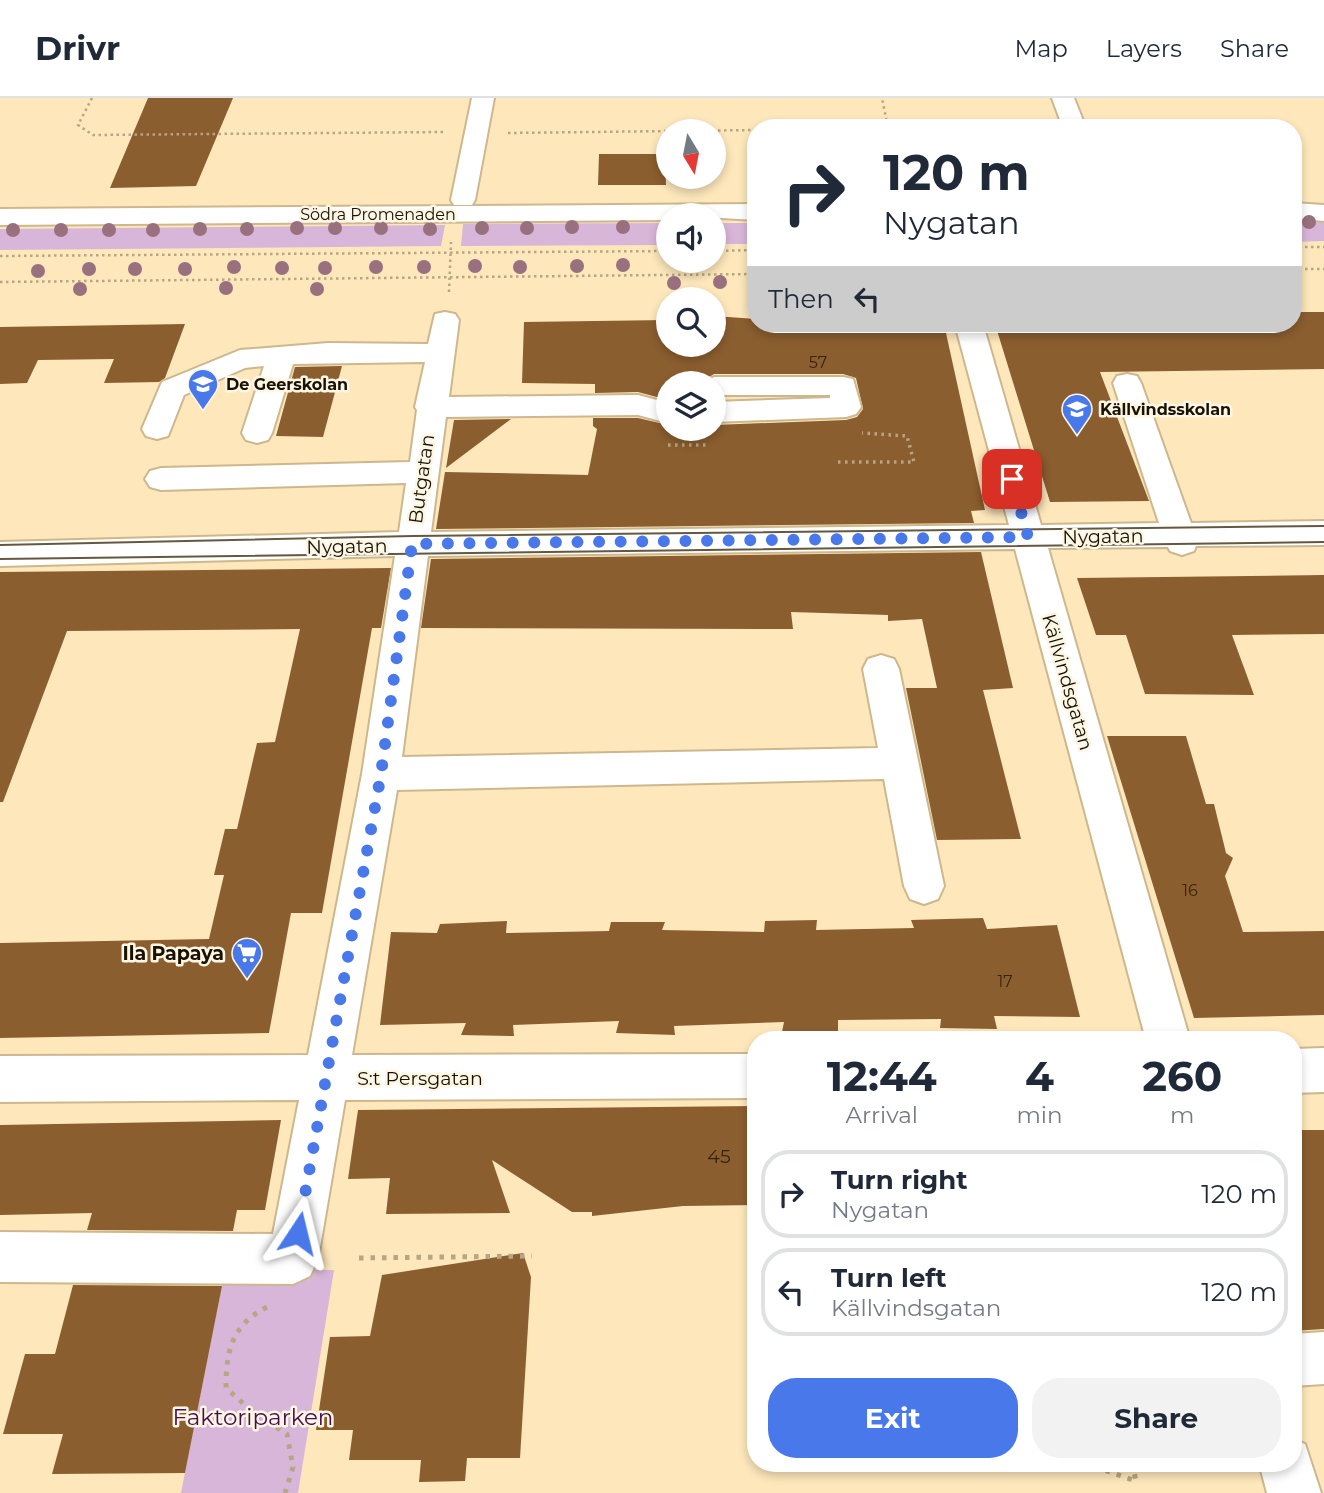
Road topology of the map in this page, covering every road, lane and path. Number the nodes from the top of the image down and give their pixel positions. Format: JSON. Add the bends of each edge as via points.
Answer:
{"nodes":[{"id":1,"x":92,"y":98,"type":"edge"},
{"id":2,"x":483,"y":98,"type":"edge"},
{"id":3,"x":882,"y":98,"type":"edge"},
{"id":4,"x":1063,"y":98,"type":"edge"},
{"id":5,"x":886,"y":119,"type":"edge"},
{"id":6,"x":1071,"y":119,"type":"edge"},
{"id":7,"x":747,"y":130,"type":"edge"},
{"id":8,"x":476,"y":133,"type":"junction"},
{"id":9,"x":463,"y":200,"type":"dead end"},
{"id":10,"x":1324,"y":206,"type":"edge"},
{"id":11,"x":1302,"y":208,"type":"edge"},
{"id":12,"x":1302,"y":210,"type":"edge"},
{"id":13,"x":747,"y":212,"type":"edge"},
{"id":14,"x":1324,"y":213,"type":"edge"},
{"id":15,"x":0,"y":217,"type":"edge"},
{"id":16,"x":1302,"y":247,"type":"edge"},
{"id":17,"x":1324,"y":247,"type":"edge"},
{"id":18,"x":747,"y":250,"type":"edge"},
{"id":19,"x":656,"y":251,"type":"edge"},
{"id":20,"x":726,"y":251,"type":"edge"},
{"id":21,"x":449,"y":253,"type":"junction"},
{"id":22,"x":0,"y":257,"type":"edge"},
{"id":23,"x":1302,"y":269,"type":"edge"},
{"id":24,"x":1324,"y":269,"type":"edge"},
{"id":25,"x":747,"y":274,"type":"edge"},
{"id":26,"x":451,"y":277,"type":"junction"},
{"id":27,"x":0,"y":282,"type":"edge"},
{"id":28,"x":444,"y":320,"type":"joint"},
{"id":29,"x":971,"y":333,"type":"edge"},
{"id":30,"x":439,"y":353,"type":"junction"},
{"id":31,"x":281,"y":356,"type":"junction"},
{"id":32,"x":1127,"y":383,"type":"dead end"},
{"id":33,"x":656,"y":386,"type":"edge"},
{"id":34,"x":726,"y":386,"type":"edge"},
{"id":35,"x":638,"y":405,"type":"junction"},
{"id":36,"x":823,"y":406,"type":"junction"},
{"id":37,"x":430,"y":407,"type":"junction"},
{"id":38,"x":656,"y":410,"type":"edge"},
{"id":39,"x":726,"y":411,"type":"edge"},
{"id":40,"x":157,"y":429,"type":"dead end"},
{"id":41,"x":257,"y":433,"type":"dead end"},
{"id":42,"x":668,"y":445,"type":"dead end"},
{"id":43,"x":707,"y":445,"type":"dead end"},
{"id":44,"x":838,"y":462,"type":"dead end"},
{"id":45,"x":422,"y":472,"type":"junction"},
{"id":46,"x":161,"y":479,"type":"dead end"},
{"id":47,"x":1324,"y":533,"type":"edge"},
{"id":48,"x":1028,"y":537,"type":"junction"},
{"id":49,"x":1181,"y":539,"type":"junction"},
{"id":50,"x":412,"y":544,"type":"junction"},
{"id":51,"x":0,"y":554,"type":"edge"},
{"id":52,"x":881,"y":669,"type":"dead end"},
{"id":53,"x":899,"y":763,"type":"junction"},
{"id":54,"x":381,"y":774,"type":"junction"},
{"id":55,"x":924,"y":886,"type":"dead end"},
{"id":56,"x":1165,"y":1031,"type":"edge"},
{"id":57,"x":1324,"y":1070,"type":"edge"},
{"id":58,"x":1302,"y":1071,"type":"edge"},
{"id":59,"x":747,"y":1076,"type":"edge"},
{"id":60,"x":327,"y":1078,"type":"junction"},
{"id":61,"x":0,"y":1079,"type":"edge"},
{"id":62,"x":532,"y":1256,"type":"dead end"},
{"id":63,"x":0,"y":1257,"type":"edge"},
{"id":64,"x":359,"y":1258,"type":"dead end"},
{"id":65,"x":293,"y":1259,"type":"junction"},
{"id":66,"x":1324,"y":1359,"type":"edge"},
{"id":67,"x":1302,"y":1360,"type":"edge"},
{"id":68,"x":1110,"y":1472,"type":"edge"},
{"id":69,"x":1134,"y":1472,"type":"edge"},
{"id":70,"x":1288,"y":1472,"type":"edge"},
{"id":71,"x":285,"y":1493,"type":"edge"},
{"id":72,"x":1294,"y":1493,"type":"edge"}],
"edges":[{"from":1,"to":8,"type":"path","via":[[78,124],[93,135]]},
{"from":2,"to":8,"type":"street"},
{"from":3,"to":5,"type":"path"},
{"from":4,"to":6,"type":"street"},
{"from":7,"to":8,"type":"path"},
{"from":8,"to":9,"type":"street"},
{"from":10,"to":11,"type":"street"},
{"from":12,"to":14,"type":"street"},
{"from":13,"to":15,"type":"street","name":"Södra Promenaden"},
{"from":16,"to":17,"type":"path"},
{"from":18,"to":20,"type":"path"},
{"from":19,"to":21,"type":"path"},
{"from":21,"to":22,"type":"path"},
{"from":21,"to":26,"type":"path"},
{"from":23,"to":24,"type":"path"},
{"from":25,"to":26,"type":"path"},
{"from":26,"to":27,"type":"path"},
{"from":26,"to":28,"type":"path"},
{"from":28,"to":30,"type":"street","name":"Butgatan"},
{"from":29,"to":48,"type":"street","name":"Källvindsgatan"},
{"from":30,"to":31,"type":"street"},
{"from":30,"to":37,"type":"street","name":"Butgatan"},
{"from":31,"to":40,"type":"street","via":[[240,359],[172,389]]},
{"from":31,"to":41,"type":"street"},
{"from":32,"to":49,"type":"street"},
{"from":33,"to":35,"type":"street","via":[[643,386]]},
{"from":34,"to":36,"type":"street","via":[[843,386],[846,407]]},
{"from":35,"to":37,"type":"street"},
{"from":35,"to":38,"type":"street"},
{"from":36,"to":39,"type":"street"},
{"from":36,"to":44,"type":"path","via":[[828,432],[907,436],[914,462]]},
{"from":37,"to":45,"type":"street","name":"Butgatan"},
{"from":42,"to":43,"type":"path"},
{"from":45,"to":46,"type":"street"},
{"from":45,"to":50,"type":"street","name":"Butgatan"},
{"from":47,"to":49,"type":"street","name":"Nygatan"},
{"from":48,"to":49,"type":"street","name":"Nygatan"},
{"from":48,"to":50,"type":"street","name":"Nygatan"},
{"from":48,"to":56,"type":"street","name":"Källvindsgatan"},
{"from":50,"to":51,"type":"street","name":"Nygatan"},
{"from":50,"to":54,"type":"street","name":"Butgatan"},
{"from":52,"to":53,"type":"street"},
{"from":53,"to":54,"type":"street"},
{"from":53,"to":55,"type":"street"},
{"from":54,"to":60,"type":"street","name":"Butgatan"},
{"from":57,"to":58,"type":"street"},
{"from":59,"to":60,"type":"street","name":"S:t Persgatan"},
{"from":60,"to":61,"type":"street","name":"S:t Persgatan"},
{"from":60,"to":65,"type":"street","name":"Butgatan"},
{"from":62,"to":64,"type":"path"},
{"from":63,"to":65,"type":"street"},
{"from":65,"to":71,"type":"path","via":[[286,1304],[264,1308],[238,1325],[226,1353],[226,1388],[286,1434],[293,1467]]},
{"from":66,"to":67,"type":"street"},
{"from":68,"to":69,"type":"path","via":[[1136,1481]]},
{"from":70,"to":72,"type":"street"}]}
